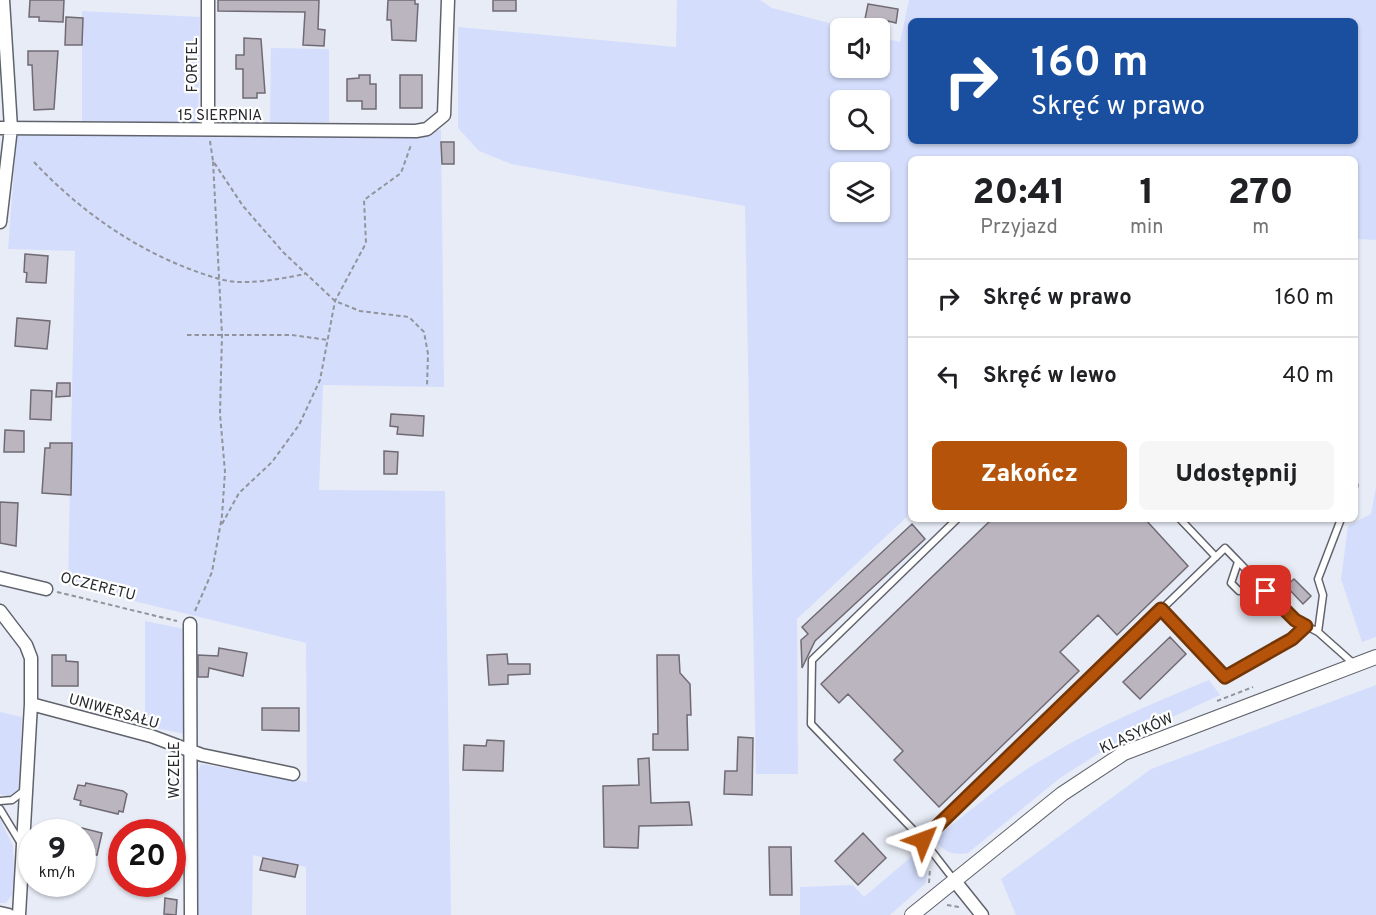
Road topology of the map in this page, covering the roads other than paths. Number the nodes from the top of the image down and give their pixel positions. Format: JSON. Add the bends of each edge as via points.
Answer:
{"nodes":[{"id":1,"x":3,"y":0,"type":"edge"},
{"id":2,"x":208,"y":0,"type":"edge"},
{"id":3,"x":448,"y":0,"type":"edge"},
{"id":4,"x":5,"y":128,"type":"edge"},
{"id":5,"x":208,"y":129,"type":"junction"},
{"id":6,"x":0,"y":222,"type":"edge"},
{"id":7,"x":954,"y":522,"type":"edge"},
{"id":8,"x":1183,"y":522,"type":"edge"},
{"id":9,"x":1340,"y":522,"type":"edge"},
{"id":10,"x":1216,"y":556,"type":"junction"},
{"id":11,"x":1238,"y":562,"type":"junction"},
{"id":12,"x":0,"y":578,"type":"edge"},
{"id":13,"x":46,"y":589,"type":"road end"},
{"id":14,"x":1239,"y":591,"type":"dead end"},
{"id":15,"x":1161,"y":609,"type":"junction"},
{"id":16,"x":0,"y":611,"type":"edge"},
{"id":17,"x":190,"y":624,"type":"road end"},
{"id":18,"x":1306,"y":626,"type":"junction"},
{"id":19,"x":1318,"y":632,"type":"junction"},
{"id":20,"x":1376,"y":657,"type":"edge"},
{"id":21,"x":1354,"y":665,"type":"junction"},
{"id":22,"x":32,"y":704,"type":"junction"},
{"id":23,"x":189,"y":751,"type":"junction"},
{"id":24,"x":293,"y":774,"type":"dead end"},
{"id":25,"x":25,"y":790,"type":"junction"},
{"id":26,"x":0,"y":801,"type":"edge"},
{"id":27,"x":0,"y":809,"type":"edge"},
{"id":28,"x":23,"y":819,"type":"edge"},
{"id":29,"x":18,"y":838,"type":"edge"},
{"id":30,"x":923,"y":840,"type":"junction"},
{"id":31,"x":954,"y":880,"type":"junction"},
{"id":32,"x":20,"y":897,"type":"edge"},
{"id":33,"x":0,"y":913,"type":"edge"},
{"id":34,"x":9,"y":915,"type":"edge"},
{"id":35,"x":19,"y":915,"type":"edge"},
{"id":36,"x":191,"y":915,"type":"edge"},
{"id":37,"x":912,"y":915,"type":"edge"},
{"id":38,"x":982,"y":915,"type":"edge"}],
"edges":[{"from":1,"to":4,"type":"street"},
{"from":2,"to":5,"type":"street","name":"FORTEL"},
{"from":3,"to":5,"type":"street","name":"15 SIERPNIA","via":[[444,116],[427,129]]},
{"from":4,"to":5,"type":"street","name":"15 SIERPNIA"},
{"from":4,"to":6,"type":"street"},
{"from":7,"to":30,"type":"lane","via":[[812,660],[811,724]]},
{"from":8,"to":10,"type":"lane"},
{"from":9,"to":19,"type":"lane","via":[[1318,579],[1323,595]]},
{"from":10,"to":11,"type":"lane","via":[[1224,548]]},
{"from":10,"to":15,"type":"lane"},
{"from":11,"to":14,"type":"lane","via":[[1231,583]]},
{"from":11,"to":18,"type":"lane","via":[[1295,620]]},
{"from":12,"to":13,"type":"street","name":"OCZERETU"},
{"from":15,"to":18,"type":"lane","via":[[1225,677],[1292,639]]},
{"from":15,"to":30,"type":"lane"},
{"from":16,"to":22,"type":"street","via":[[31,658]]},
{"from":17,"to":23,"type":"street","name":"WCZELE"},
{"from":18,"to":19,"type":"lane"},
{"from":19,"to":21,"type":"lane"},
{"from":20,"to":21,"type":"street","name":"KLASYKÓW"},
{"from":21,"to":31,"type":"street","name":"KLASYKÓW","via":[[1124,753],[1062,794]]},
{"from":22,"to":23,"type":"street","name":"UNIWERSAŁU","via":[[151,736]]},
{"from":22,"to":25,"type":"street"},
{"from":23,"to":24,"type":"street","name":"UNIWERSAŁU"},
{"from":23,"to":36,"type":"street","name":"WCZELE"},
{"from":25,"to":26,"type":"lane","via":[[12,800]]},
{"from":25,"to":28,"type":"street"},
{"from":27,"to":29,"type":"lane"},
{"from":30,"to":31,"type":"lane"},
{"from":31,"to":37,"type":"street","name":"KLASYKÓW"},
{"from":31,"to":38,"type":"street"},
{"from":32,"to":35,"type":"street"},
{"from":33,"to":34,"type":"street"}]}
